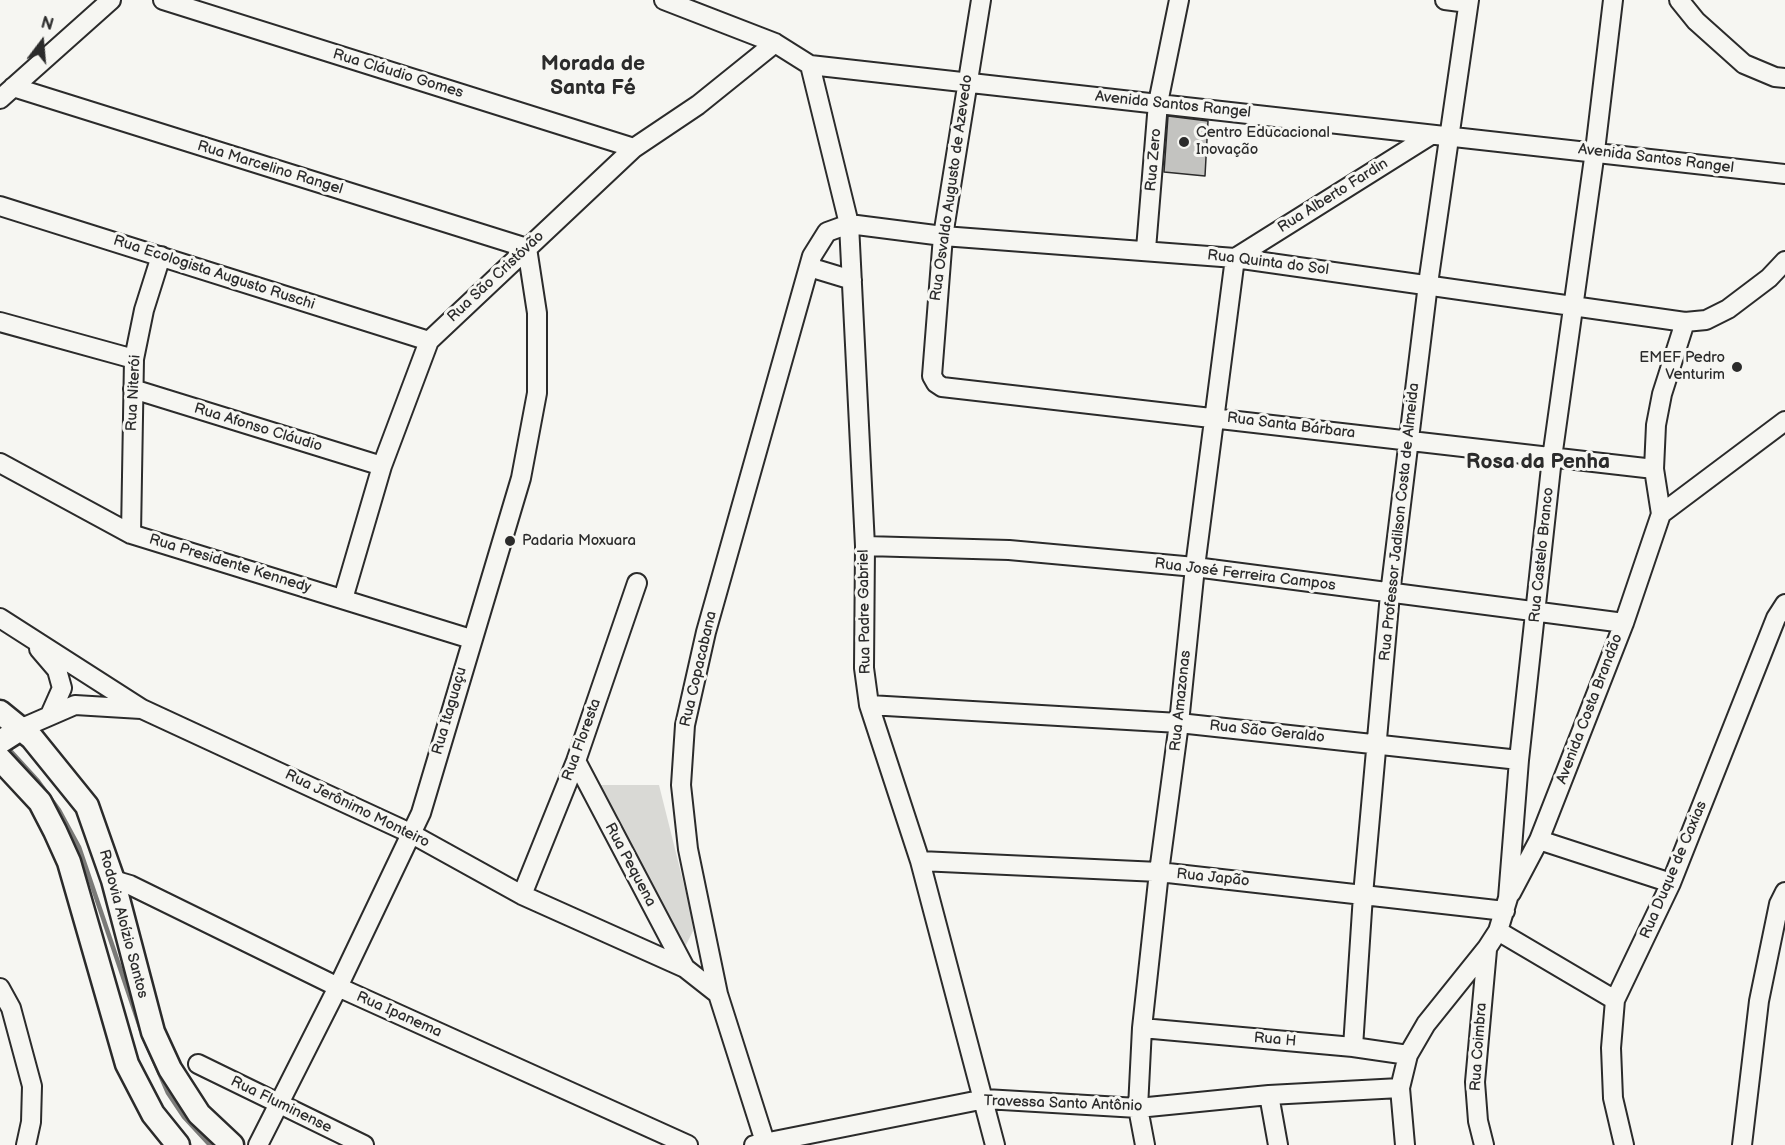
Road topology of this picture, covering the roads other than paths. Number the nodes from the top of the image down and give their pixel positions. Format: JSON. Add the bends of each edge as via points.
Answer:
{"nodes":[{"id":1,"x":111,"y":0,"type":"edge"},
{"id":2,"x":163,"y":0,"type":"edge"},
{"id":3,"x":664,"y":0,"type":"edge"},
{"id":4,"x":981,"y":0,"type":"edge"},
{"id":5,"x":1179,"y":0,"type":"edge"},
{"id":6,"x":1445,"y":0,"type":"edge"},
{"id":7,"x":1613,"y":0,"type":"edge"},
{"id":8,"x":1679,"y":0,"type":"edge"},
{"id":9,"x":1468,"y":2,"type":"edge"},
{"id":10,"x":775,"y":43,"type":"junction"},
{"id":11,"x":810,"y":65,"type":"junction"},
{"id":12,"x":1785,"y":78,"type":"edge"},
{"id":13,"x":965,"y":83,"type":"junction"},
{"id":14,"x":7,"y":93,"type":"edge"},
{"id":15,"x":1158,"y":103,"type":"junction"},
{"id":16,"x":1440,"y":136,"type":"junction"},
{"id":17,"x":634,"y":148,"type":"junction"},
{"id":18,"x":1595,"y":151,"type":"junction"},
{"id":19,"x":1785,"y":174,"type":"edge"},
{"id":20,"x":0,"y":206,"type":"edge"},
{"id":21,"x":849,"y":224,"type":"junction"},
{"id":22,"x":943,"y":236,"type":"junction"},
{"id":23,"x":527,"y":248,"type":"junction"},
{"id":24,"x":1146,"y":249,"type":"junction"},
{"id":25,"x":161,"y":256,"type":"junction"},
{"id":26,"x":1235,"y":258,"type":"junction"},
{"id":27,"x":1785,"y":261,"type":"edge"},
{"id":28,"x":809,"y":267,"type":"junction"},
{"id":29,"x":852,"y":280,"type":"junction"},
{"id":30,"x":1428,"y":284,"type":"junction"},
{"id":31,"x":1573,"y":305,"type":"junction"},
{"id":32,"x":0,"y":322,"type":"edge"},
{"id":33,"x":1685,"y":322,"type":"junction"},
{"id":34,"x":429,"y":341,"type":"junction"},
{"id":35,"x":134,"y":359,"type":"junction"},
{"id":36,"x":932,"y":376,"type":"joint"},
{"id":37,"x":133,"y":389,"type":"junction"},
{"id":38,"x":1216,"y":417,"type":"junction"},
{"id":39,"x":1785,"y":421,"type":"edge"},
{"id":40,"x":1408,"y":441,"type":"junction"},
{"id":41,"x":1552,"y":458,"type":"junction"},
{"id":42,"x":0,"y":463,"type":"edge"},
{"id":43,"x":382,"y":466,"type":"junction"},
{"id":44,"x":1654,"y":469,"type":"junction"},
{"id":45,"x":1661,"y":514,"type":"junction"},
{"id":46,"x":131,"y":534,"type":"junction"},
{"id":47,"x":865,"y":546,"type":"junction"},
{"id":48,"x":1195,"y":567,"type":"junction"},
{"id":49,"x":637,"y":583,"type":"dead end"},
{"id":50,"x":1390,"y":594,"type":"junction"},
{"id":51,"x":343,"y":599,"type":"junction"},
{"id":52,"x":1785,"y":604,"type":"edge"},
{"id":53,"x":1536,"y":611,"type":"junction"},
{"id":54,"x":0,"y":618,"type":"edge"},
{"id":55,"x":1624,"y":623,"type":"junction"},
{"id":56,"x":24,"y":633,"type":"junction"},
{"id":57,"x":471,"y":639,"type":"junction"},
{"id":58,"x":869,"y":705,"type":"junction"},
{"id":59,"x":142,"y":709,"type":"junction"},
{"id":60,"x":0,"y":712,"type":"edge"},
{"id":61,"x":50,"y":715,"type":"junction"},
{"id":62,"x":1179,"y":723,"type":"junction"},
{"id":63,"x":12,"y":734,"type":"edge"},
{"id":64,"x":1377,"y":743,"type":"junction"},
{"id":65,"x":0,"y":759,"type":"edge"},
{"id":66,"x":1520,"y":760,"type":"junction"},
{"id":67,"x":576,"y":761,"type":"junction"},
{"id":68,"x":410,"y":833,"type":"junction"},
{"id":69,"x":1539,"y":840,"type":"junction"},
{"id":70,"x":920,"y":861,"type":"junction"},
{"id":71,"x":1159,"y":872,"type":"junction"},
{"id":72,"x":113,"y":880,"type":"junction"},
{"id":73,"x":1671,"y":883,"type":"junction"},
{"id":74,"x":1785,"y":892,"type":"edge"},
{"id":75,"x":522,"y":895,"type":"junction"},
{"id":76,"x":1363,"y":895,"type":"junction"},
{"id":77,"x":1506,"y":905,"type":"junction"},
{"id":78,"x":1498,"y":931,"type":"junction"},
{"id":79,"x":1487,"y":948,"type":"junction"},
{"id":80,"x":685,"y":968,"type":"junction"},
{"id":81,"x":338,"y":987,"type":"junction"},
{"id":82,"x":0,"y":988,"type":"edge"},
{"id":83,"x":718,"y":993,"type":"junction"},
{"id":84,"x":1616,"y":1000,"type":"junction"},
{"id":85,"x":1142,"y":1028,"type":"junction"},
{"id":86,"x":1353,"y":1047,"type":"junction"},
{"id":87,"x":1408,"y":1055,"type":"junction"},
{"id":88,"x":198,"y":1064,"type":"dead end"},
{"id":89,"x":1400,"y":1088,"type":"junction"},
{"id":90,"x":1269,"y":1095,"type":"junction"},
{"id":91,"x":985,"y":1100,"type":"junction"},
{"id":92,"x":278,"y":1104,"type":"junction"},
{"id":93,"x":1138,"y":1108,"type":"junction"},
{"id":94,"x":31,"y":1122,"type":"junction"},
{"id":95,"x":762,"y":1144,"type":"edge"},
{"id":96,"x":26,"y":1145,"type":"edge"},
{"id":97,"x":38,"y":1145,"type":"edge"},
{"id":98,"x":178,"y":1145,"type":"edge"},
{"id":99,"x":232,"y":1145,"type":"edge"},
{"id":100,"x":258,"y":1145,"type":"edge"},
{"id":101,"x":364,"y":1145,"type":"edge"},
{"id":102,"x":688,"y":1145,"type":"edge"},
{"id":103,"x":995,"y":1145,"type":"edge"},
{"id":104,"x":1145,"y":1145,"type":"edge"},
{"id":105,"x":1278,"y":1145,"type":"edge"},
{"id":106,"x":1405,"y":1145,"type":"edge"},
{"id":107,"x":1484,"y":1145,"type":"edge"},
{"id":108,"x":1624,"y":1145,"type":"edge"},
{"id":109,"x":1742,"y":1145,"type":"edge"}],
"edges":[{"from":1,"to":14,"type":"street"},
{"from":2,"to":17,"type":"street","name":"Rua Cláudio Gomes"},
{"from":3,"to":10,"type":"street"},
{"from":4,"to":13,"type":"street","name":"Rua Osvaldo Augusto de Azevedo"},
{"from":5,"to":15,"type":"street","name":"Rua Zero"},
{"from":6,"to":9,"type":"street"},
{"from":7,"to":18,"type":"street","name":"Rua Castelo Branco"},
{"from":8,"to":12,"type":"street","via":[[1696,21],[1744,64]]},
{"from":9,"to":16,"type":"street","name":"Rua Professor Jadilson Costa de Almeida"},
{"from":10,"to":11,"type":"street"},
{"from":10,"to":17,"type":"street","name":"Rua São Cristóvão","via":[[698,105]]},
{"from":11,"to":13,"type":"street","name":"Avenida Santos Rangel"},
{"from":11,"to":21,"type":"street","name":"Rua Padre Gabriel"},
{"from":13,"to":15,"type":"street","name":"Avenida Santos Rangel"},
{"from":13,"to":22,"type":"street","name":"Rua Osvaldo Augusto de Azevedo"},
{"from":14,"to":23,"type":"street","name":"Rua Marcelino Rangel"},
{"from":15,"to":16,"type":"street","name":"Avenida Santos Rangel"},
{"from":15,"to":24,"type":"street","name":"Rua Zero"},
{"from":16,"to":18,"type":"street","name":"Avenida Santos Rangel"},
{"from":16,"to":26,"type":"street","name":"Rua Alberto Fardin"},
{"from":16,"to":30,"type":"street","name":"Rua Professor Jadilson Costa de Almeida"},
{"from":17,"to":23,"type":"street","name":"Rua São Cristóvão"},
{"from":18,"to":19,"type":"street","name":"Avenida Santos Rangel"},
{"from":18,"to":31,"type":"street","name":"Rua Castelo Branco"},
{"from":20,"to":25,"type":"street","name":"Rua Ecologista Augusto Ruschi"},
{"from":21,"to":22,"type":"street","name":"Rua Quinta do Sol"},
{"from":21,"to":28,"type":"street","name":"Rua Copacabana","via":[[827,232],[818,242]]},
{"from":21,"to":29,"type":"street","name":"Rua Padre Gabriel"},
{"from":22,"to":24,"type":"street","name":"Rua Quinta do Sol"},
{"from":22,"to":36,"type":"street","name":"Rua Osvaldo Augusto de Azevedo"},
{"from":23,"to":34,"type":"street","name":"Rua São Cristóvão"},
{"from":23,"to":57,"type":"street","name":"Rua Itaguaçu","via":[[537,313],[537,393],[521,478]]},
{"from":24,"to":26,"type":"street","name":"Rua Quinta do Sol"},
{"from":25,"to":34,"type":"street","name":"Rua Ecologista Augusto Ruschi"},
{"from":25,"to":35,"type":"street","name":"Rua Niterói"},
{"from":26,"to":30,"type":"street","name":"Rua Quinta do Sol"},
{"from":26,"to":38,"type":"street","name":"Rua Amazonas"},
{"from":27,"to":33,"type":"street","via":[[1728,309],[1706,320]]},
{"from":28,"to":29,"type":"street"},
{"from":28,"to":83,"type":"street","name":"Rua Copacabana","via":[[706,632],[685,725],[681,786],[688,849]]},
{"from":29,"to":47,"type":"street","name":"Rua Padre Gabriel"},
{"from":30,"to":31,"type":"street","name":"Rua Quinta do Sol"},
{"from":30,"to":40,"type":"street","name":"Rua Professor Jadilson Costa de Almeida"},
{"from":31,"to":33,"type":"street","name":"Rua Quinta do Sol"},
{"from":31,"to":41,"type":"street","name":"Rua Castelo Branco"},
{"from":32,"to":35,"type":"street"},
{"from":33,"to":44,"type":"street","via":[[1662,393]]},
{"from":34,"to":43,"type":"street","name":"Rua São Cristóvão"},
{"from":35,"to":37,"type":"street","name":"Rua Niterói"},
{"from":36,"to":38,"type":"street","name":"Rua Santa Bárbara","via":[[942,387]]},
{"from":37,"to":43,"type":"street","name":"Rua Afonso Cláudio"},
{"from":37,"to":46,"type":"street","name":"Rua Niterói"},
{"from":38,"to":40,"type":"street","name":"Rua Santa Bárbara"},
{"from":38,"to":48,"type":"street","name":"Rua Amazonas"},
{"from":39,"to":45,"type":"street"},
{"from":40,"to":41,"type":"street","name":"Rua Santa Bárbara"},
{"from":40,"to":50,"type":"street","name":"Rua Professor Jadilson Costa de Almeida"},
{"from":41,"to":44,"type":"street","name":"Rua Santa Bárbara"},
{"from":41,"to":53,"type":"street","name":"Rua Castelo Branco"},
{"from":42,"to":46,"type":"street","name":"Rua Presidente Kennedy"},
{"from":43,"to":51,"type":"street","name":"Rua São Cristóvão"},
{"from":44,"to":45,"type":"street"},
{"from":45,"to":55,"type":"street","name":"Avenida Costa Brandão"},
{"from":46,"to":51,"type":"street","name":"Rua Presidente Kennedy"},
{"from":47,"to":48,"type":"street","name":"Rua José Ferreira Campos","via":[[1010,550]]},
{"from":47,"to":58,"type":"street","name":"Rua Padre Gabriel","via":[[864,668]]},
{"from":48,"to":50,"type":"street","name":"Rua José Ferreira Campos"},
{"from":48,"to":62,"type":"street","name":"Rua Amazonas"},
{"from":49,"to":67,"type":"street","name":"Rua Floresta"},
{"from":50,"to":53,"type":"street","name":"Rua José Ferreira Campos"},
{"from":50,"to":64,"type":"street","name":"Rua Professor Jadilson Costa de Almeida"},
{"from":51,"to":57,"type":"street","name":"Rua Presidente Kennedy"},
{"from":52,"to":73,"type":"street","name":"Rua Duque de Caxias","via":[[1776,618]]},
{"from":53,"to":55,"type":"street","name":"Rua José Ferreira Campos"},
{"from":53,"to":66,"type":"street","name":"Rua Castelo Branco"},
{"from":54,"to":56,"type":"street","name":"Rua Jerônimo Monteiro"},
{"from":55,"to":69,"type":"street","name":"Avenida Costa Brandão"},
{"from":56,"to":59,"type":"street","name":"Rua Jerônimo Monteiro"},
{"from":56,"to":61,"type":"street","via":[[57,670],[62,688]]},
{"from":57,"to":68,"type":"street","name":"Rua Itaguaçu","via":[[420,813]]},
{"from":58,"to":62,"type":"street","name":"Rua São Geraldo"},
{"from":58,"to":70,"type":"street","name":"Rua Padre Gabriel"},
{"from":59,"to":61,"type":"street","via":[[82,704]]},
{"from":59,"to":68,"type":"street","name":"Rua Jerônimo Monteiro"},
{"from":60,"to":63,"type":"main road","name":"Rodovia Aloízio Santos"},
{"from":61,"to":63,"type":"street"},
{"from":62,"to":64,"type":"street","name":"Rua São Geraldo"},
{"from":62,"to":71,"type":"street","name":"Rua Amazonas"},
{"from":63,"to":72,"type":"main road","name":"Rodovia Aloízio Santos","via":[[50,758],[87,806]]},
{"from":64,"to":66,"type":"street","name":"Rua São Geraldo"},
{"from":64,"to":76,"type":"street","name":"Rua Professor Jadilson Costa de Almeida"},
{"from":65,"to":98,"type":"main road","via":[[40,802],[55,831],[69,862],[127,1064],[153,1114]]},
{"from":66,"to":77,"type":"street","name":"Rua Castelo Branco"},
{"from":67,"to":75,"type":"street","name":"Rua Floresta"},
{"from":67,"to":80,"type":"street","name":"Rua Pequena"},
{"from":68,"to":75,"type":"street","name":"Rua Jerônimo Monteiro"},
{"from":68,"to":81,"type":"street","name":"Rua Itaguaçu"},
{"from":69,"to":73,"type":"street"},
{"from":69,"to":77,"type":"street","name":"Avenida Costa Brandão"},
{"from":70,"to":71,"type":"street","name":"Rua Japão"},
{"from":70,"to":91,"type":"street","name":"Rua Padre Gabriel"},
{"from":71,"to":76,"type":"street","name":"Rua Japão"},
{"from":71,"to":85,"type":"street","name":"Rua Amazonas"},
{"from":72,"to":81,"type":"street","name":"Rua Ipanema"},
{"from":72,"to":99,"type":"main road","name":"Rodovia Aloízio Santos","via":[[153,1032],[170,1069],[200,1114]]},
{"from":73,"to":84,"type":"street","name":"Rua Duque de Caxias"},
{"from":74,"to":109,"type":"street","via":[[1779,904],[1759,1001]]},
{"from":75,"to":80,"type":"street","name":"Rua Jerônimo Monteiro"},
{"from":76,"to":77,"type":"street","name":"Rua Japão"},
{"from":76,"to":86,"type":"street","name":"Rua Professor Jadilson Costa de Almeida"},
{"from":77,"to":78,"type":"street","name":"Rua Castelo Branco"},
{"from":78,"to":79,"type":"street"},
{"from":78,"to":84,"type":"street"},
{"from":79,"to":87,"type":"street","via":[[1426,1024]]},
{"from":79,"to":107,"type":"street","name":"Rua Coimbra","via":[[1475,1082]]},
{"from":80,"to":83,"type":"street","name":"Rua Jerônimo Monteiro"},
{"from":81,"to":92,"type":"street","name":"Rua Itaguaçu"},
{"from":81,"to":102,"type":"street","name":"Rua Ipanema"},
{"from":82,"to":94,"type":"street","via":[[11,1008],[32,1086]]},
{"from":83,"to":95,"type":"street","name":"Rua Copacabana"},
{"from":84,"to":108,"type":"street","name":"Rua Duque de Caxias","via":[[1611,1048],[1613,1098]]},
{"from":85,"to":86,"type":"street","name":"Rua H"},
{"from":85,"to":93,"type":"street","name":"Rua Amazonas"},
{"from":86,"to":87,"type":"street","name":"Rua H"},
{"from":87,"to":89,"type":"street"},
{"from":88,"to":92,"type":"street","name":"Rua Fluminense"},
{"from":89,"to":90,"type":"street","name":"Travessa Santo Antônio"},
{"from":89,"to":106,"type":"street"},
{"from":90,"to":93,"type":"street","name":"Travessa Santo Antônio"},
{"from":90,"to":105,"type":"street"},
{"from":91,"to":93,"type":"street","name":"Travessa Santo Antônio"},
{"from":91,"to":95,"type":"street","name":"Travessa Santo Antônio"},
{"from":91,"to":103,"type":"street","name":"Rua Padre Gabriel"},
{"from":92,"to":100,"type":"street","name":"Rua Itaguaçu"},
{"from":92,"to":101,"type":"street","name":"Rua Fluminense"},
{"from":93,"to":104,"type":"street","name":"Rua Amazonas"},
{"from":94,"to":96,"type":"street"},
{"from":94,"to":97,"type":"street"}]}
